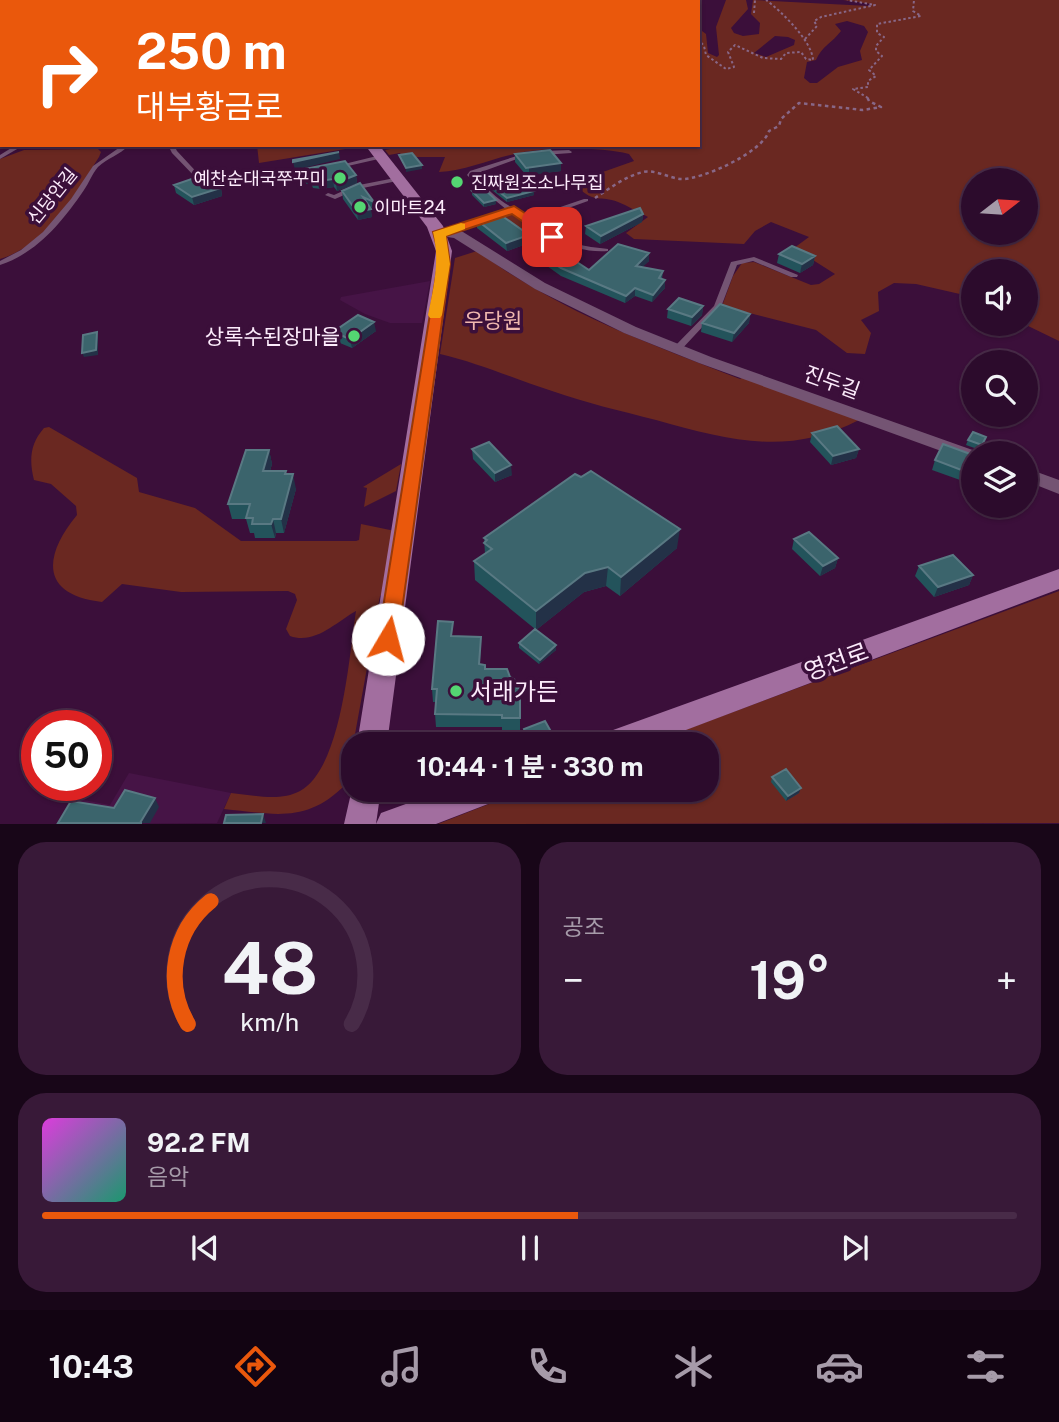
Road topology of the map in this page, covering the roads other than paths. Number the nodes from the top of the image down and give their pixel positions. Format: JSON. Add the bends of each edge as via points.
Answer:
{"nodes":[{"id":1,"x":18,"y":147,"type":"edge"},
{"id":2,"x":124,"y":147,"type":"edge"},
{"id":3,"x":175,"y":147,"type":"edge"},
{"id":4,"x":377,"y":151,"type":"edge"},
{"id":5,"x":569,"y":152,"type":"dead end"},
{"id":6,"x":539,"y":153,"type":"edge"},
{"id":7,"x":529,"y":154,"type":"edge"},
{"id":8,"x":0,"y":157,"type":"edge"},
{"id":9,"x":337,"y":167,"type":"edge"},
{"id":10,"x":323,"y":170,"type":"edge"},
{"id":11,"x":400,"y":179,"type":"junction"},
{"id":12,"x":201,"y":180,"type":"edge"},
{"id":13,"x":262,"y":181,"type":"dead end"},
{"id":14,"x":328,"y":195,"type":"dead end"},
{"id":15,"x":586,"y":200,"type":"road end"},
{"id":16,"x":514,"y":209,"type":"junction"},
{"id":17,"x":529,"y":220,"type":"junction"},
{"id":18,"x":444,"y":232,"type":"junction"},
{"id":19,"x":606,"y":250,"type":"dead end"},
{"id":20,"x":0,"y":263,"type":"edge"},
{"id":21,"x":794,"y":275,"type":"dead end"},
{"id":22,"x":677,"y":349,"type":"junction"},
{"id":23,"x":961,"y":452,"type":"edge"},
{"id":24,"x":1038,"y":479,"type":"edge"},
{"id":25,"x":1059,"y":487,"type":"edge"},
{"id":26,"x":1059,"y":579,"type":"edge"},
{"id":27,"x":374,"y":732,"type":"edge"},
{"id":28,"x":645,"y":732,"type":"edge"},
{"id":29,"x":363,"y":802,"type":"edge"},
{"id":30,"x":454,"y":802,"type":"edge"},
{"id":31,"x":360,"y":824,"type":"edge"},
{"id":32,"x":392,"y":824,"type":"edge"}],
"edges":[{"from":1,"to":8,"type":"lane"},
{"from":2,"to":20,"type":"lane","name":"신당안길","via":[[97,165],[80,192],[38,238],[16,257]]},
{"from":3,"to":12,"type":"lane","via":[[174,152]]},
{"from":4,"to":9,"type":"lane"},
{"from":4,"to":11,"type":"main road"},
{"from":5,"to":6,"type":"lane"},
{"from":7,"to":16,"type":"lane","via":[[470,173]]},
{"from":10,"to":13,"type":"lane"},
{"from":11,"to":14,"type":"lane"},
{"from":11,"to":18,"type":"main road"},
{"from":15,"to":17,"type":"lane"},
{"from":16,"to":17,"type":"lane"},
{"from":16,"to":18,"type":"lane"},
{"from":17,"to":19,"type":"lane","via":[[576,247]]},
{"from":18,"to":22,"type":"street","name":"진두길","via":[[467,239],[565,300]]},
{"from":18,"to":27,"type":"main road","via":[[444,264]]},
{"from":21,"to":22,"type":"lane","via":[[754,259],[734,264],[718,307]]},
{"from":22,"to":23,"type":"street","name":"진두길"},
{"from":24,"to":25,"type":"street"},
{"from":26,"to":28,"type":"main road","name":"영전로"},
{"from":29,"to":31,"type":"main road"},
{"from":30,"to":32,"type":"main road"}]}
